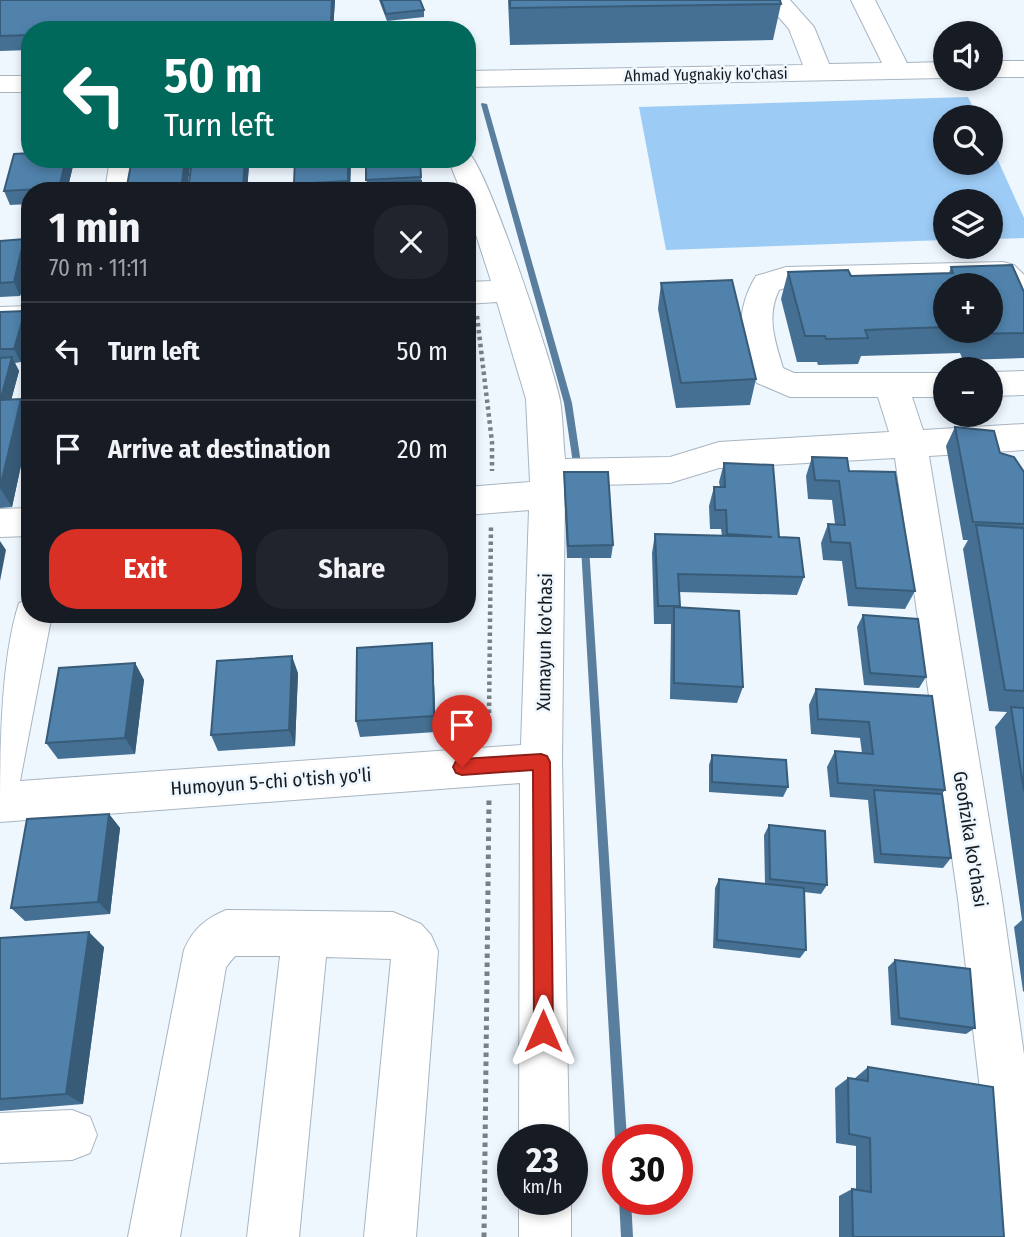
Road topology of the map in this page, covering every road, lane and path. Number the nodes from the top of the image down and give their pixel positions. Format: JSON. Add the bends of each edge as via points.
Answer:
{"nodes":[{"id":1,"x":776,"y":0,"type":"edge"},
{"id":2,"x":863,"y":0,"type":"edge"},
{"id":3,"x":933,"y":69,"type":"edge"},
{"id":4,"x":1003,"y":69,"type":"edge"},
{"id":5,"x":1024,"y":69,"type":"edge"},
{"id":6,"x":898,"y":70,"type":"junction"},
{"id":7,"x":819,"y":72,"type":"junction"},
{"id":8,"x":476,"y":77,"type":"edge"},
{"id":9,"x":0,"y":84,"type":"edge"},
{"id":10,"x":21,"y":84,"type":"edge"},
{"id":11,"x":476,"y":193,"type":"edge"},
{"id":12,"x":511,"y":291,"type":"junction"},
{"id":13,"x":476,"y":293,"type":"edge"},
{"id":14,"x":1024,"y":294,"type":"edge"},
{"id":15,"x":21,"y":317,"type":"edge"},
{"id":16,"x":0,"y":318,"type":"edge"},
{"id":17,"x":1024,"y":383,"type":"edge"},
{"id":18,"x":933,"y":384,"type":"edge"},
{"id":19,"x":1003,"y":384,"type":"edge"},
{"id":20,"x":891,"y":385,"type":"junction"},
{"id":21,"x":1024,"y":437,"type":"edge"},
{"id":22,"x":910,"y":443,"type":"junction"},
{"id":23,"x":548,"y":484,"type":"junction"},
{"id":24,"x":476,"y":499,"type":"edge"},
{"id":25,"x":21,"y":522,"type":"edge"},
{"id":26,"x":0,"y":523,"type":"edge"},
{"id":27,"x":31,"y":623,"type":"edge"},
{"id":28,"x":541,"y":762,"type":"junction"},
{"id":29,"x":0,"y":779,"type":"edge"},
{"id":30,"x":0,"y":802,"type":"edge"},
{"id":31,"x":305,"y":933,"type":"junction"},
{"id":32,"x":544,"y":1124,"type":"edge"},
{"id":33,"x":72,"y":1135,"type":"dead end"},
{"id":34,"x":0,"y":1138,"type":"edge"},
{"id":35,"x":545,"y":1215,"type":"edge"},
{"id":36,"x":154,"y":1237,"type":"edge"},
{"id":37,"x":273,"y":1237,"type":"edge"},
{"id":38,"x":390,"y":1237,"type":"edge"},
{"id":39,"x":545,"y":1237,"type":"edge"},
{"id":40,"x":1023,"y":1237,"type":"edge"}],
"edges":[{"from":1,"to":7,"type":"street","via":[[801,27]]},
{"from":2,"to":6,"type":"street"},
{"from":3,"to":6,"type":"street","name":"Ahmad Yugnakiy ko'chasi"},
{"from":4,"to":5,"type":"street"},
{"from":6,"to":7,"type":"street","name":"Ahmad Yugnakiy ko'chasi"},
{"from":7,"to":8,"type":"street","name":"Ahmad Yugnakiy ko'chasi"},
{"from":9,"to":10,"type":"street"},
{"from":11,"to":12,"type":"street","name":"Xumayun ko'chasi"},
{"from":12,"to":13,"type":"street"},
{"from":12,"to":23,"type":"street","name":"Xumayun ko'chasi","via":[[544,399]]},
{"from":14,"to":20,"type":"street","via":[[1003,272],[786,277],[767,283],[757,302],[754,324],[769,375],[790,385],[810,387]]},
{"from":15,"to":16,"type":"street"},
{"from":17,"to":19,"type":"street"},
{"from":18,"to":20,"type":"street"},
{"from":20,"to":22,"type":"street","name":"Geofizika ko'chasi"},
{"from":21,"to":22,"type":"street"},
{"from":22,"to":23,"type":"street","via":[[719,455],[670,470]]},
{"from":22,"to":40,"type":"street","name":"Geofizika ko'chasi","via":[[980,899]]},
{"from":23,"to":24,"type":"street"},
{"from":23,"to":28,"type":"street","name":"Xumayun ko'chasi"},
{"from":25,"to":26,"type":"street"},
{"from":27,"to":29,"type":"street"},
{"from":28,"to":30,"type":"street","name":"Humoyun 5-chi o'tish yo'li"},
{"from":28,"to":32,"type":"street","name":"Xumayun ko'chasi"},
{"from":31,"to":36,"type":"street","via":[[226,933],[207,950]]},
{"from":31,"to":37,"type":"street"},
{"from":31,"to":38,"type":"street","via":[[393,935],[415,951]]},
{"from":33,"to":34,"type":"street"},
{"from":35,"to":39,"type":"street"}]}
